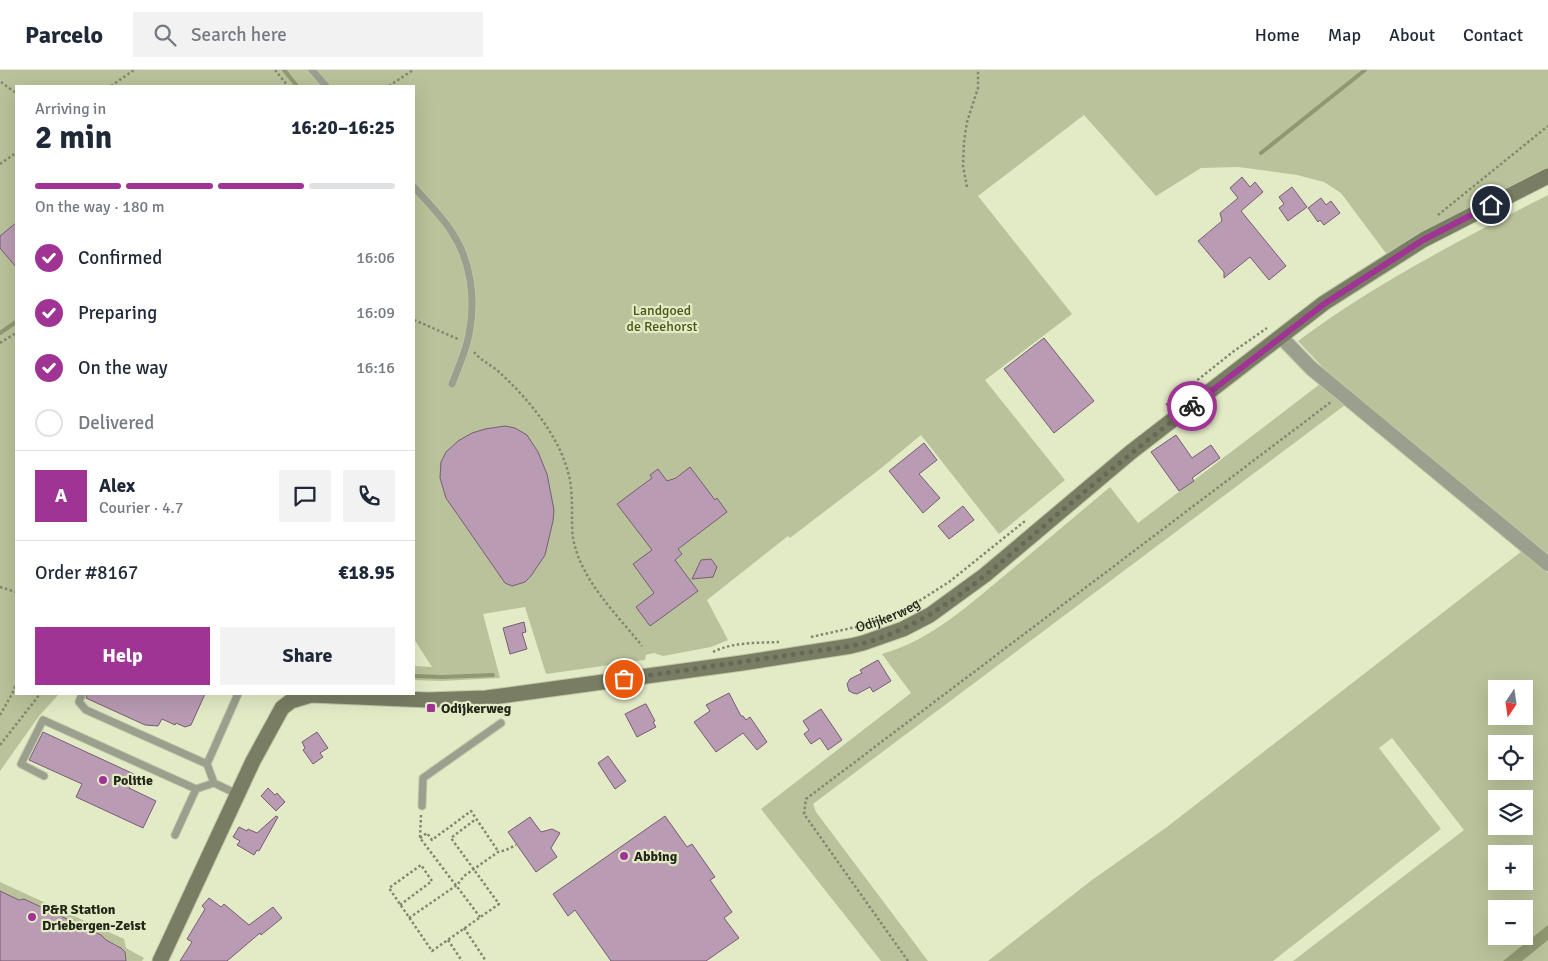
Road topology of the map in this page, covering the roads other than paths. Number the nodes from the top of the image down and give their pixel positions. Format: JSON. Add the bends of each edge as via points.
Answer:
{"nodes":[{"id":1,"x":312,"y":70,"type":"edge"},
{"id":2,"x":325,"y":85,"type":"edge"},
{"id":3,"x":1548,"y":176,"type":"edge"},
{"id":4,"x":415,"y":188,"type":"edge"},
{"id":5,"x":1281,"y":337,"type":"junction"},
{"id":6,"x":452,"y":384,"type":"dead end"},
{"id":7,"x":1548,"y":564,"type":"edge"},
{"id":8,"x":82,"y":695,"type":"edge"},
{"id":9,"x":238,"y":695,"type":"edge"},
{"id":10,"x":501,"y":724,"type":"dead end"},
{"id":11,"x":207,"y":764,"type":"junction"},
{"id":12,"x":44,"y":776,"type":"dead end"},
{"id":13,"x":214,"y":783,"type":"junction"},
{"id":14,"x":196,"y":789,"type":"junction"},
{"id":15,"x":237,"y":794,"type":"junction"},
{"id":16,"x":422,"y":806,"type":"road end"},
{"id":17,"x":175,"y":835,"type":"dead end"},
{"id":18,"x":160,"y":961,"type":"edge"}],
"edges":[{"from":1,"to":2,"type":"lane"},
{"from":3,"to":5,"type":"street","name":"Odijkerweg","via":[[1423,240],[1324,304]]},
{"from":4,"to":6,"type":"lane","via":[[450,229],[468,267],[472,319]]},
{"from":5,"to":7,"type":"street","via":[[1311,368]]},
{"from":5,"to":15,"type":"street","name":"Odijkerweg","via":[[1131,452],[986,575],[903,630],[851,646],[486,698],[428,700],[311,695],[291,700],[282,708]]},
{"from":8,"to":11,"type":"lane","via":[[79,702],[86,710]]},
{"from":9,"to":11,"type":"lane"},
{"from":10,"to":16,"type":"lane","via":[[423,778]]},
{"from":11,"to":13,"type":"lane"},
{"from":12,"to":14,"type":"lane","via":[[21,764],[43,720]]},
{"from":13,"to":14,"type":"lane"},
{"from":13,"to":15,"type":"lane"},
{"from":14,"to":17,"type":"lane"},
{"from":15,"to":18,"type":"street","name":"Odijkerweg"}]}
